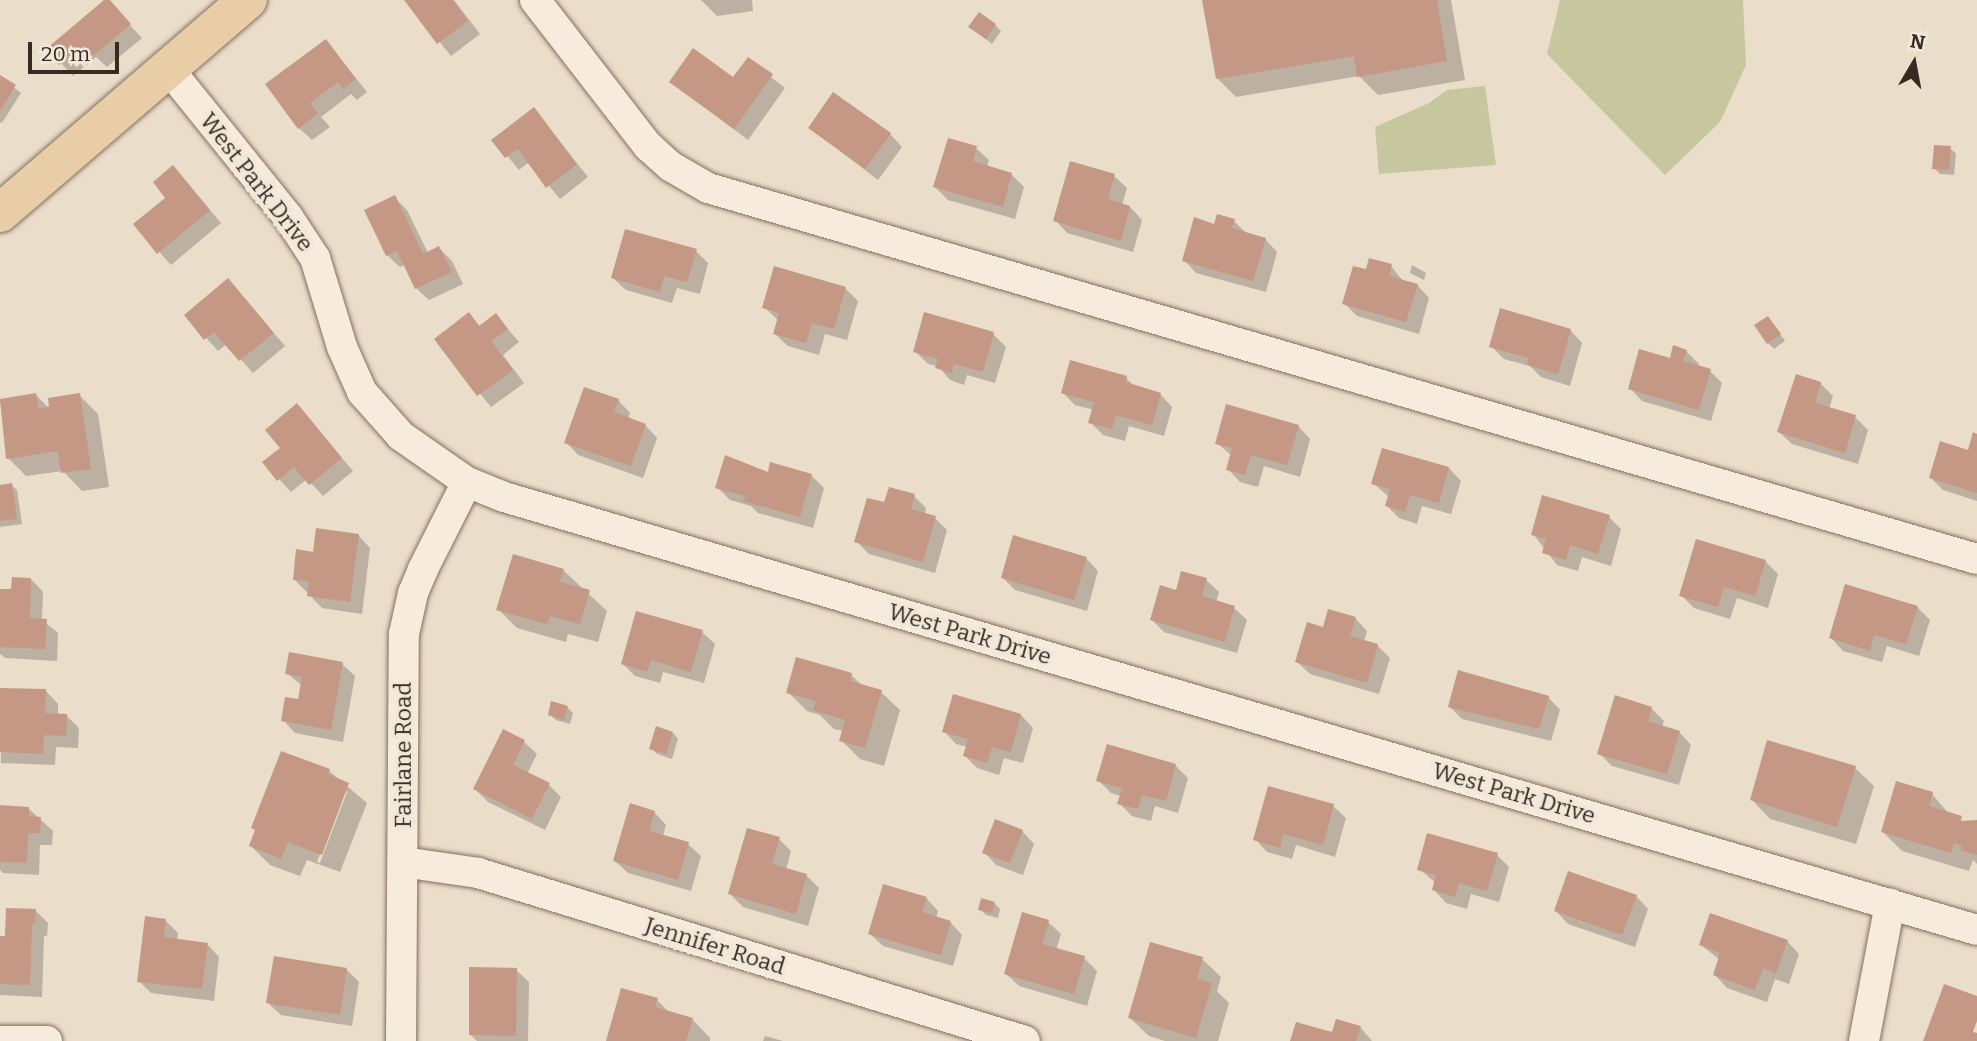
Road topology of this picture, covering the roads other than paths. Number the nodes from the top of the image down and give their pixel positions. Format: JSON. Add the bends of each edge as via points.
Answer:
{"nodes":[{"id":1,"x":248,"y":0,"type":"edge"},
{"id":2,"x":535,"y":0,"type":"edge"},
{"id":3,"x":167,"y":67,"type":"junction"},
{"id":4,"x":0,"y":213,"type":"edge"},
{"id":5,"x":467,"y":482,"type":"junction"},
{"id":6,"x":1977,"y":559,"type":"edge"},
{"id":7,"x":403,"y":862,"type":"junction"},
{"id":8,"x":1890,"y":903,"type":"junction"},
{"id":9,"x":1977,"y":930,"type":"edge"},
{"id":10,"x":0,"y":1041,"type":"edge"},
{"id":11,"x":47,"y":1041,"type":"edge"},
{"id":12,"x":401,"y":1041,"type":"edge"},
{"id":13,"x":1025,"y":1041,"type":"edge"},
{"id":14,"x":1864,"y":1041,"type":"edge"}],
"edges":[{"from":1,"to":3,"type":"main road"},
{"from":2,"to":6,"type":"street","via":[[648,146],[670,166],[708,188]]},
{"from":3,"to":4,"type":"main road"},
{"from":3,"to":5,"type":"street","name":"West Park Drive","via":[[312,251],[342,347],[362,392],[401,436]]},
{"from":5,"to":7,"type":"street","name":"Fairlane Road","via":[[418,581],[404,634]]},
{"from":5,"to":8,"type":"street","name":"West Park Drive","via":[[504,497]]},
{"from":7,"to":12,"type":"street","name":"Fairlane Road"},
{"from":7,"to":13,"type":"street","name":"Jennifer Road","via":[[478,873]]},
{"from":8,"to":9,"type":"street","name":"West Park Drive"},
{"from":8,"to":14,"type":"street"},
{"from":10,"to":11,"type":"street"}]}
